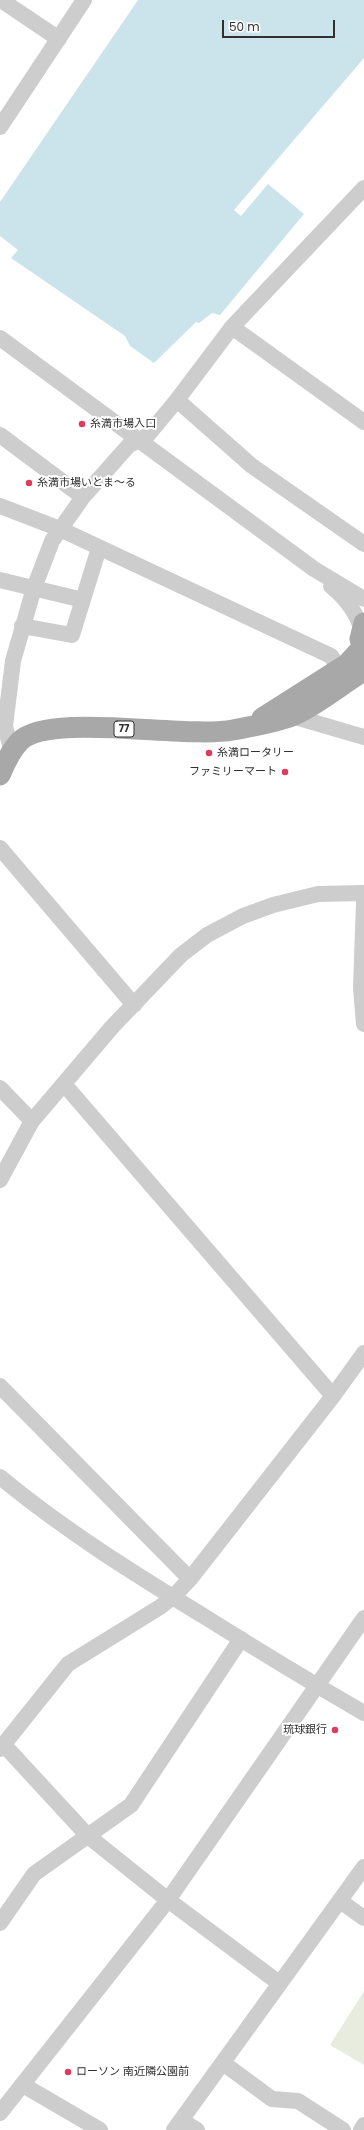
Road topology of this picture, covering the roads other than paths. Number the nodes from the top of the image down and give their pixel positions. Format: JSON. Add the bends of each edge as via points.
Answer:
{"nodes":[{"id":1,"x":1,"y":0,"type":"edge"},
{"id":2,"x":84,"y":0,"type":"edge"},
{"id":3,"x":59,"y":39,"type":"junction"},
{"id":4,"x":0,"y":128,"type":"edge"},
{"id":5,"x":364,"y":188,"type":"edge"},
{"id":6,"x":232,"y":327,"type":"junction"},
{"id":7,"x":0,"y":338,"type":"edge"},
{"id":8,"x":177,"y":400,"type":"junction"},
{"id":9,"x":364,"y":422,"type":"edge"},
{"id":10,"x":0,"y":435,"type":"edge"},
{"id":11,"x":139,"y":441,"type":"junction"},
{"id":12,"x":83,"y":497,"type":"junction"},
{"id":13,"x":0,"y":506,"type":"edge"},
{"id":14,"x":60,"y":529,"type":"junction"},
{"id":15,"x":364,"y":544,"type":"edge"},
{"id":16,"x":99,"y":548,"type":"junction"},
{"id":17,"x":314,"y":570,"type":"junction"},
{"id":18,"x":0,"y":580,"type":"edge"},
{"id":19,"x":34,"y":588,"type":"junction"},
{"id":20,"x":364,"y":599,"type":"edge"},
{"id":21,"x":83,"y":600,"type":"junction"},
{"id":22,"x":363,"y":625,"type":"edge"},
{"id":23,"x":22,"y":626,"type":"junction"},
{"id":24,"x":363,"y":651,"type":"edge"},
{"id":25,"x":339,"y":669,"type":"junction"},
{"id":26,"x":364,"y":671,"type":"edge"},
{"id":27,"x":292,"y":716,"type":"junction"},
{"id":28,"x":251,"y":725,"type":"junction"},
{"id":29,"x":364,"y":737,"type":"edge"},
{"id":30,"x":5,"y":760,"type":"edge"},
{"id":31,"x":0,"y":848,"type":"edge"},
{"id":32,"x":364,"y":893,"type":"edge"},
{"id":33,"x":364,"y":901,"type":"edge"},
{"id":34,"x":134,"y":1005,"type":"junction"},
{"id":35,"x":364,"y":1024,"type":"edge"},
{"id":36,"x":64,"y":1084,"type":"junction"},
{"id":37,"x":0,"y":1088,"type":"edge"},
{"id":38,"x":32,"y":1121,"type":"junction"},
{"id":39,"x":0,"y":1180,"type":"edge"},
{"id":40,"x":364,"y":1353,"type":"edge"},
{"id":41,"x":0,"y":1386,"type":"edge"},
{"id":42,"x":333,"y":1396,"type":"junction"},
{"id":43,"x":0,"y":1477,"type":"edge"},
{"id":44,"x":190,"y":1579,"type":"junction"},
{"id":45,"x":173,"y":1597,"type":"junction"},
{"id":46,"x":364,"y":1618,"type":"edge"},
{"id":47,"x":241,"y":1639,"type":"junction"},
{"id":48,"x":317,"y":1686,"type":"junction"},
{"id":49,"x":364,"y":1713,"type":"edge"},
{"id":50,"x":2,"y":1747,"type":"edge"},
{"id":51,"x":88,"y":1836,"type":"junction"},
{"id":52,"x":364,"y":1867,"type":"edge"},
{"id":53,"x":168,"y":1900,"type":"junction"},
{"id":54,"x":340,"y":1902,"type":"junction"},
{"id":55,"x":364,"y":1918,"type":"edge"},
{"id":56,"x":0,"y":1923,"type":"edge"},
{"id":57,"x":279,"y":1983,"type":"junction"},
{"id":58,"x":223,"y":2063,"type":"junction"},
{"id":59,"x":23,"y":2084,"type":"junction"},
{"id":60,"x":0,"y":2113,"type":"edge"},
{"id":61,"x":177,"y":2125,"type":"edge"},
{"id":62,"x":364,"y":2125,"type":"edge"},
{"id":63,"x":100,"y":2130,"type":"edge"},
{"id":64,"x":196,"y":2130,"type":"edge"},
{"id":65,"x":343,"y":2130,"type":"edge"},
{"id":66,"x":361,"y":2130,"type":"edge"}],
"edges":[{"from":1,"to":3,"type":"street"},
{"from":2,"to":3,"type":"street"},
{"from":3,"to":4,"type":"street"},
{"from":5,"to":6,"type":"street"},
{"from":6,"to":8,"type":"street"},
{"from":6,"to":9,"type":"street"},
{"from":7,"to":11,"type":"street"},
{"from":8,"to":11,"type":"street","via":[[147,436]]},
{"from":8,"to":15,"type":"street","via":[[252,466]]},
{"from":10,"to":12,"type":"street"},
{"from":11,"to":12,"type":"street","via":[[129,445]]},
{"from":11,"to":17,"type":"street"},
{"from":12,"to":14,"type":"street"},
{"from":13,"to":14,"type":"street"},
{"from":14,"to":16,"type":"street"},
{"from":14,"to":19,"type":"street","via":[[52,541]]},
{"from":16,"to":21,"type":"street"},
{"from":16,"to":25,"type":"street","via":[[331,656]]},
{"from":17,"to":20,"type":"street"},
{"from":17,"to":22,"type":"street","via":[[337,591]]},
{"from":18,"to":19,"type":"street"},
{"from":19,"to":21,"type":"street"},
{"from":19,"to":23,"type":"street"},
{"from":21,"to":23,"type":"street","via":[[72,635]]},
{"from":22,"to":24,"type":"main road","number":"77"},
{"from":23,"to":30,"type":"street","via":[[13,661],[5,726]]},
{"from":24,"to":25,"type":"main road","number":"77"},
{"from":25,"to":28,"type":"main road","number":"77"},
{"from":26,"to":27,"type":"main road","number":"77"},
{"from":27,"to":28,"type":"main road","number":"77"},
{"from":27,"to":29,"type":"street"},
{"from":28,"to":30,"type":"main road","number":"77","via":[[204,732],[68,727],[51,729],[35,733],[21,741]]},
{"from":31,"to":34,"type":"street"},
{"from":32,"to":34,"type":"street","via":[[318,894],[273,905],[243,916],[207,935],[181,955]]},
{"from":33,"to":35,"type":"street","via":[[361,988]]},
{"from":34,"to":36,"type":"street"},
{"from":36,"to":38,"type":"street"},
{"from":36,"to":42,"type":"street"},
{"from":37,"to":38,"type":"street"},
{"from":38,"to":39,"type":"street"},
{"from":40,"to":42,"type":"street"},
{"from":41,"to":44,"type":"street"},
{"from":42,"to":44,"type":"street"},
{"from":43,"to":45,"type":"street","via":[[26,1499],[95,1547]]},
{"from":44,"to":45,"type":"street"},
{"from":45,"to":47,"type":"street"},
{"from":45,"to":50,"type":"street","via":[[141,1620],[68,1664]]},
{"from":46,"to":48,"type":"street"},
{"from":47,"to":48,"type":"street"},
{"from":47,"to":51,"type":"street","via":[[131,1805]]},
{"from":48,"to":49,"type":"street"},
{"from":48,"to":53,"type":"street"},
{"from":50,"to":51,"type":"street"},
{"from":51,"to":53,"type":"street"},
{"from":51,"to":56,"type":"street","via":[[34,1874]]},
{"from":52,"to":54,"type":"street"},
{"from":53,"to":57,"type":"street"},
{"from":53,"to":59,"type":"street"},
{"from":54,"to":55,"type":"street"},
{"from":54,"to":57,"type":"street"},
{"from":57,"to":58,"type":"street"},
{"from":58,"to":61,"type":"street"},
{"from":58,"to":65,"type":"street","via":[[272,2098],[298,2100]]},
{"from":59,"to":60,"type":"street"},
{"from":59,"to":63,"type":"street"},
{"from":61,"to":64,"type":"street"},
{"from":62,"to":66,"type":"street"}]}
